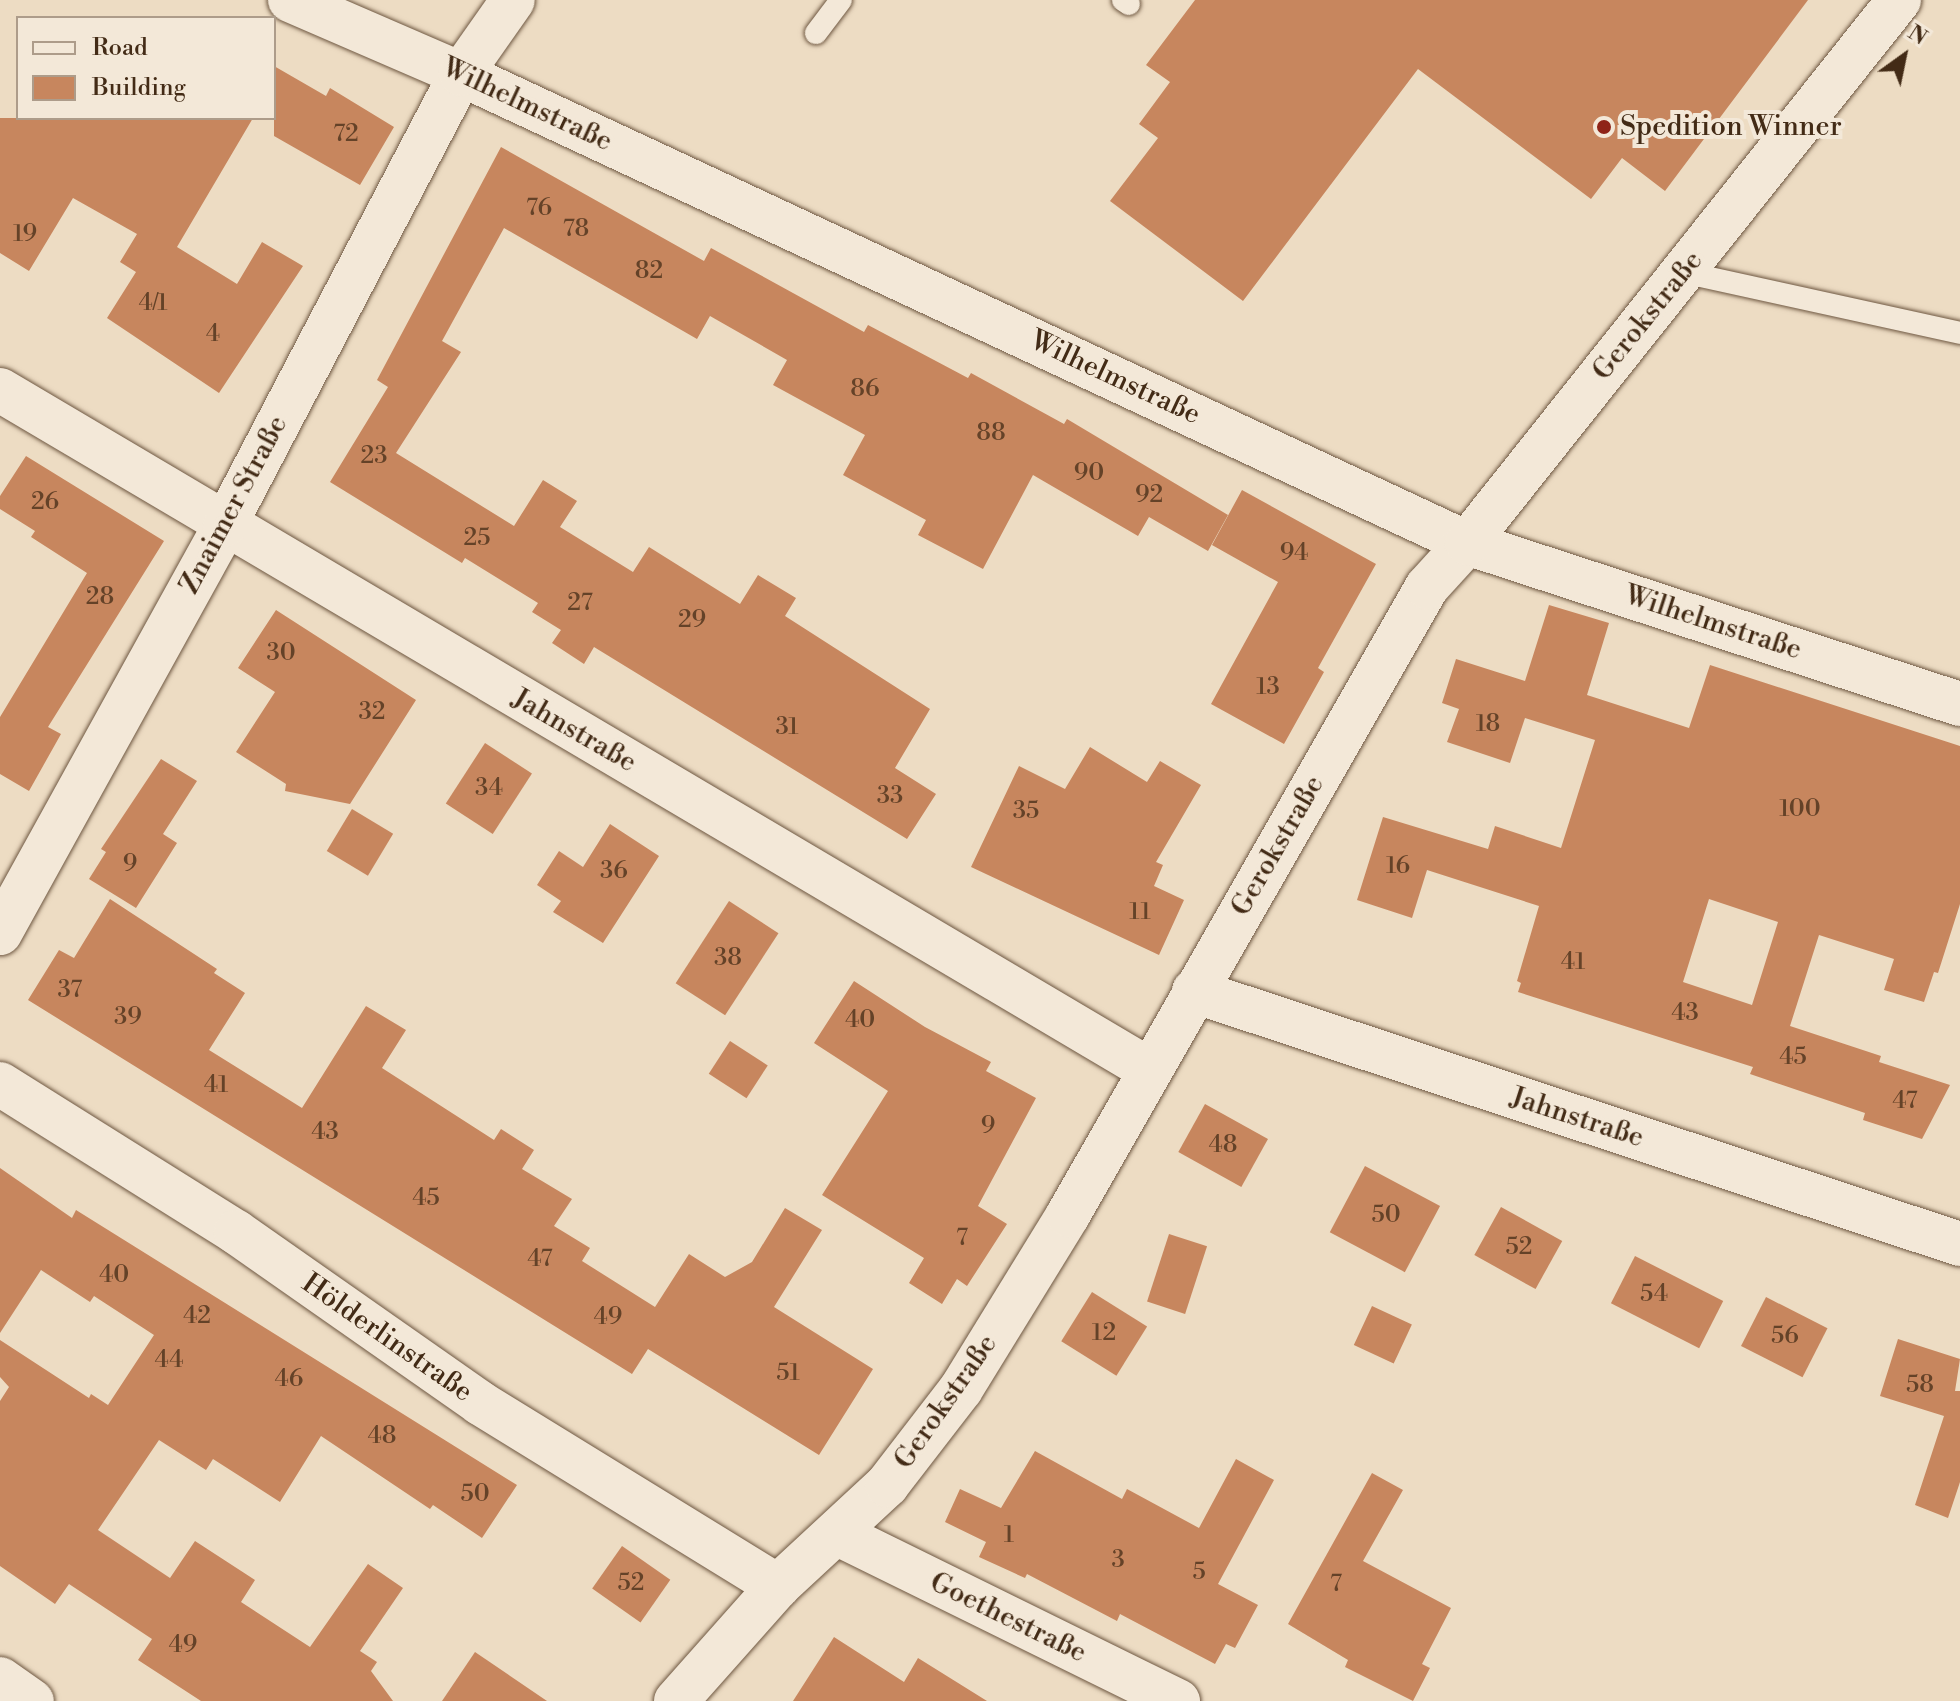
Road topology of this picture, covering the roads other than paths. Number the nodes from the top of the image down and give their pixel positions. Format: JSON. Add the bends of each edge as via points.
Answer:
{"nodes":[{"id":1,"x":290,"y":0,"type":"edge"},
{"id":2,"x":513,"y":0,"type":"edge"},
{"id":3,"x":841,"y":0,"type":"edge"},
{"id":4,"x":1899,"y":0,"type":"edge"},
{"id":5,"x":816,"y":33,"type":"dead end"},
{"id":6,"x":461,"y":74,"type":"junction"},
{"id":7,"x":1683,"y":272,"type":"junction"},
{"id":8,"x":1960,"y":333,"type":"edge"},
{"id":9,"x":0,"y":390,"type":"edge"},
{"id":10,"x":225,"y":525,"type":"junction"},
{"id":11,"x":1467,"y":543,"type":"junction"},
{"id":12,"x":1960,"y":704,"type":"edge"},
{"id":13,"x":0,"y":933,"type":"edge"},
{"id":14,"x":1194,"y":991,"type":"junction"},
{"id":15,"x":1150,"y":1070,"type":"junction"},
{"id":16,"x":0,"y":1084,"type":"edge"},
{"id":17,"x":1960,"y":1244,"type":"edge"},
{"id":18,"x":838,"y":1534,"type":"junction"},
{"id":19,"x":778,"y":1586,"type":"junction"},
{"id":20,"x":0,"y":1679,"type":"edge"},
{"id":21,"x":32,"y":1701,"type":"edge"},
{"id":22,"x":676,"y":1701,"type":"edge"},
{"id":23,"x":1178,"y":1701,"type":"edge"}],
"edges":[{"from":1,"to":6,"type":"street","name":"Wilhelmstraße"},
{"from":2,"to":6,"type":"street","name":"Znaimer Straße"},
{"from":3,"to":5,"type":"lane"},
{"from":4,"to":7,"type":"street","name":"Gerokstraße"},
{"from":6,"to":10,"type":"street","name":"Znaimer Straße"},
{"from":6,"to":11,"type":"street","name":"Wilhelmstraße"},
{"from":7,"to":8,"type":"lane"},
{"from":7,"to":11,"type":"street","name":"Gerokstraße"},
{"from":9,"to":10,"type":"street","name":"Jahnstraße"},
{"from":10,"to":13,"type":"street","name":"Znaimer Straße"},
{"from":10,"to":15,"type":"street","name":"Jahnstraße"},
{"from":11,"to":12,"type":"street","name":"Wilhelmstraße"},
{"from":11,"to":14,"type":"street","name":"Gerokstraße","via":[[1427,587]]},
{"from":14,"to":15,"type":"street","name":"Gerokstraße"},
{"from":14,"to":17,"type":"street","name":"Jahnstraße"},
{"from":15,"to":18,"type":"street","name":"Gerokstraße","via":[[961,1389],[887,1485]]},
{"from":16,"to":19,"type":"street","name":"Hölderlinstraße","via":[[236,1232],[480,1403]]},
{"from":18,"to":19,"type":"street","name":"Gerokstraße"},
{"from":18,"to":23,"type":"street","name":"Goethestraße"},
{"from":19,"to":22,"type":"street","name":"Gerokstraße"},
{"from":20,"to":21,"type":"street"}]}
